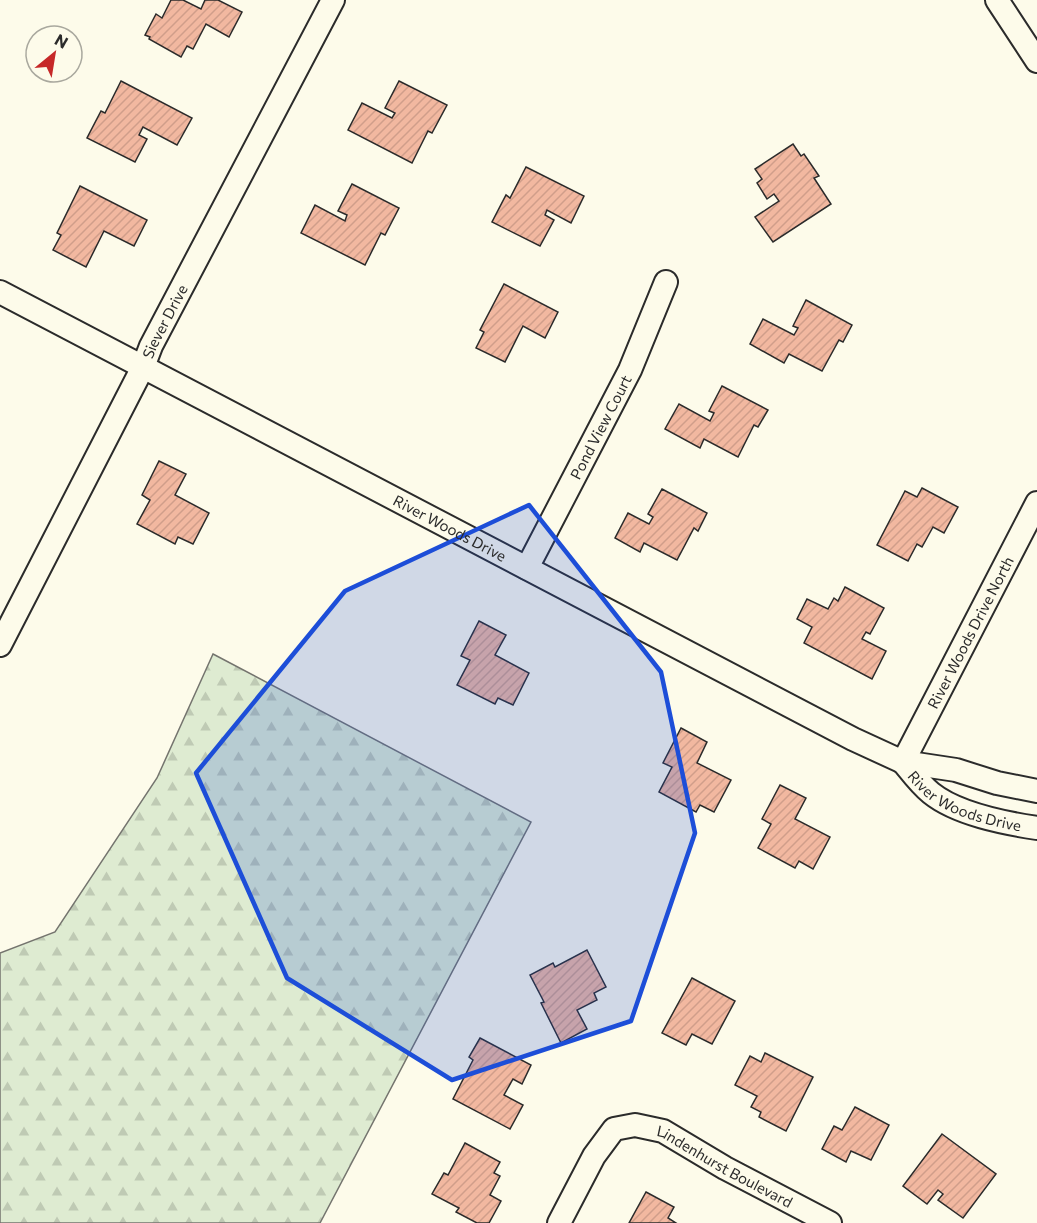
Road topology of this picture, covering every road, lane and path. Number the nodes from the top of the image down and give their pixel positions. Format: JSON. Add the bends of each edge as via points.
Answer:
{"nodes":[{"id":1,"x":333,"y":0,"type":"edge"},
{"id":2,"x":997,"y":0,"type":"edge"},
{"id":3,"x":1037,"y":61,"type":"edge"},
{"id":4,"x":666,"y":282,"type":"dead end"},
{"id":5,"x":0,"y":292,"type":"edge"},
{"id":6,"x":143,"y":367,"type":"junction"},
{"id":7,"x":1037,"y":503,"type":"edge"},
{"id":8,"x":527,"y":568,"type":"junction"},
{"id":9,"x":0,"y":645,"type":"edge"},
{"id":10,"x":903,"y":762,"type":"junction"},
{"id":11,"x":1037,"y":790,"type":"edge"},
{"id":12,"x":1037,"y":828,"type":"edge"},
{"id":13,"x":559,"y":1223,"type":"edge"},
{"id":14,"x":830,"y":1223,"type":"edge"}],
"edges":[{"from":1,"to":6,"type":"street","name":"Siever Drive"},
{"from":2,"to":3,"type":"street"},
{"from":4,"to":8,"type":"street","name":"Pond View Court","via":[[630,370]]},
{"from":5,"to":6,"type":"street","name":"River Woods Drive"},
{"from":6,"to":8,"type":"street","name":"River Woods Drive"},
{"from":6,"to":9,"type":"street","name":"Siever Drive"},
{"from":7,"to":10,"type":"street","name":"River Woods Drive North"},
{"from":8,"to":10,"type":"street","name":"River Woods Drive"},
{"from":10,"to":11,"type":"street","name":"River Woods Drive","via":[[956,770]]},
{"from":10,"to":12,"type":"street","name":"River Woods Drive","via":[[926,789],[948,803],[973,814]]},
{"from":13,"to":14,"type":"street","name":"Lindenhurst Boulevard","via":[[594,1156],[614,1129],[635,1125],[663,1131]]}]}
